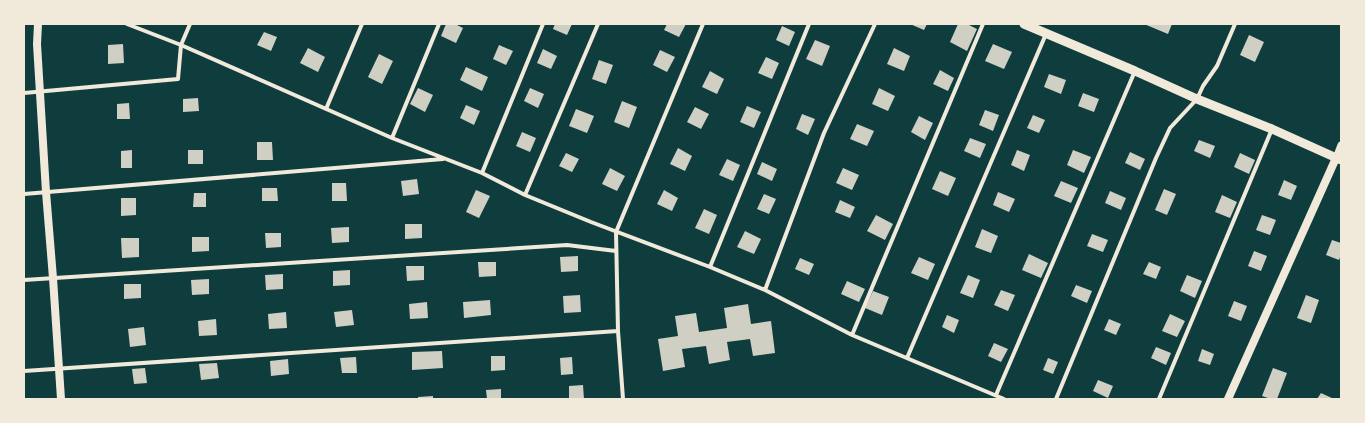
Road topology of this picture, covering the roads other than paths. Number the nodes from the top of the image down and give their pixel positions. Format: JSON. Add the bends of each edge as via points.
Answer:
{"nodes":[{"id":1,"x":38,"y":24,"type":"edge"},
{"id":2,"x":127,"y":24,"type":"edge"},
{"id":3,"x":190,"y":24,"type":"edge"},
{"id":4,"x":362,"y":24,"type":"edge"},
{"id":5,"x":439,"y":24,"type":"edge"},
{"id":6,"x":543,"y":24,"type":"edge"},
{"id":7,"x":598,"y":24,"type":"edge"},
{"id":8,"x":703,"y":24,"type":"edge"},
{"id":9,"x":809,"y":24,"type":"edge"},
{"id":10,"x":874,"y":24,"type":"edge"},
{"id":11,"x":983,"y":24,"type":"edge"},
{"id":12,"x":1024,"y":24,"type":"edge"},
{"id":13,"x":1235,"y":24,"type":"edge"},
{"id":14,"x":1046,"y":34,"type":"junction"},
{"id":15,"x":181,"y":45,"type":"junction"},
{"id":16,"x":1135,"y":71,"type":"junction"},
{"id":17,"x":41,"y":92,"type":"junction"},
{"id":18,"x":24,"y":93,"type":"edge"},
{"id":19,"x":1197,"y":99,"type":"junction"},
{"id":20,"x":326,"y":109,"type":"junction"},
{"id":21,"x":1272,"y":129,"type":"junction"},
{"id":22,"x":392,"y":138,"type":"junction"},
{"id":23,"x":1341,"y":145,"type":"edge"},
{"id":24,"x":446,"y":159,"type":"junction"},
{"id":25,"x":1338,"y":159,"type":"edge"},
{"id":26,"x":482,"y":173,"type":"junction"},
{"id":27,"x":46,"y":192,"type":"junction"},
{"id":28,"x":24,"y":194,"type":"edge"},
{"id":29,"x":526,"y":195,"type":"junction"},
{"id":30,"x":616,"y":232,"type":"junction"},
{"id":31,"x":616,"y":251,"type":"junction"},
{"id":32,"x":710,"y":267,"type":"junction"},
{"id":33,"x":53,"y":278,"type":"junction"},
{"id":34,"x":24,"y":280,"type":"edge"},
{"id":35,"x":765,"y":290,"type":"junction"},
{"id":36,"x":618,"y":331,"type":"junction"},
{"id":37,"x":852,"y":335,"type":"junction"},
{"id":38,"x":907,"y":358,"type":"junction"},
{"id":39,"x":58,"y":369,"type":"junction"},
{"id":40,"x":24,"y":371,"type":"edge"},
{"id":41,"x":996,"y":396,"type":"junction"},
{"id":42,"x":61,"y":399,"type":"edge"},
{"id":43,"x":623,"y":399,"type":"edge"},
{"id":44,"x":1004,"y":399,"type":"edge"},
{"id":45,"x":1056,"y":399,"type":"edge"},
{"id":46,"x":1159,"y":399,"type":"edge"},
{"id":47,"x":1228,"y":399,"type":"edge"}],
"edges":[{"from":1,"to":17,"type":"main road"},
{"from":2,"to":15,"type":"street"},
{"from":3,"to":15,"type":"street"},
{"from":4,"to":20,"type":"street"},
{"from":5,"to":22,"type":"street"},
{"from":6,"to":26,"type":"street"},
{"from":7,"to":29,"type":"street"},
{"from":8,"to":30,"type":"street"},
{"from":9,"to":32,"type":"street"},
{"from":10,"to":35,"type":"street","via":[[824,133]]},
{"from":11,"to":37,"type":"street"},
{"from":12,"to":14,"type":"main road"},
{"from":13,"to":19,"type":"street","via":[[1217,66]]},
{"from":14,"to":16,"type":"main road"},
{"from":14,"to":38,"type":"street"},
{"from":15,"to":17,"type":"street","via":[[178,79]]},
{"from":15,"to":20,"type":"street"},
{"from":16,"to":19,"type":"main road"},
{"from":16,"to":41,"type":"street"},
{"from":17,"to":18,"type":"street"},
{"from":17,"to":27,"type":"main road"},
{"from":19,"to":21,"type":"main road"},
{"from":19,"to":45,"type":"street","via":[[1170,128]]},
{"from":20,"to":22,"type":"street"},
{"from":21,"to":25,"type":"main road"},
{"from":21,"to":46,"type":"street"},
{"from":22,"to":24,"type":"street"},
{"from":23,"to":25,"type":"street"},
{"from":24,"to":26,"type":"street"},
{"from":24,"to":27,"type":"street"},
{"from":25,"to":47,"type":"main road"},
{"from":26,"to":29,"type":"street"},
{"from":27,"to":28,"type":"street"},
{"from":27,"to":33,"type":"main road"},
{"from":29,"to":30,"type":"street"},
{"from":30,"to":31,"type":"street"},
{"from":30,"to":32,"type":"street"},
{"from":31,"to":33,"type":"street","via":[[567,245]]},
{"from":31,"to":36,"type":"street"},
{"from":32,"to":35,"type":"street"},
{"from":33,"to":34,"type":"street"},
{"from":33,"to":39,"type":"main road"},
{"from":35,"to":37,"type":"street"},
{"from":36,"to":39,"type":"street"},
{"from":36,"to":43,"type":"street"},
{"from":37,"to":38,"type":"street"},
{"from":38,"to":41,"type":"street"},
{"from":39,"to":40,"type":"street"},
{"from":39,"to":42,"type":"main road"},
{"from":41,"to":44,"type":"street"}]}
